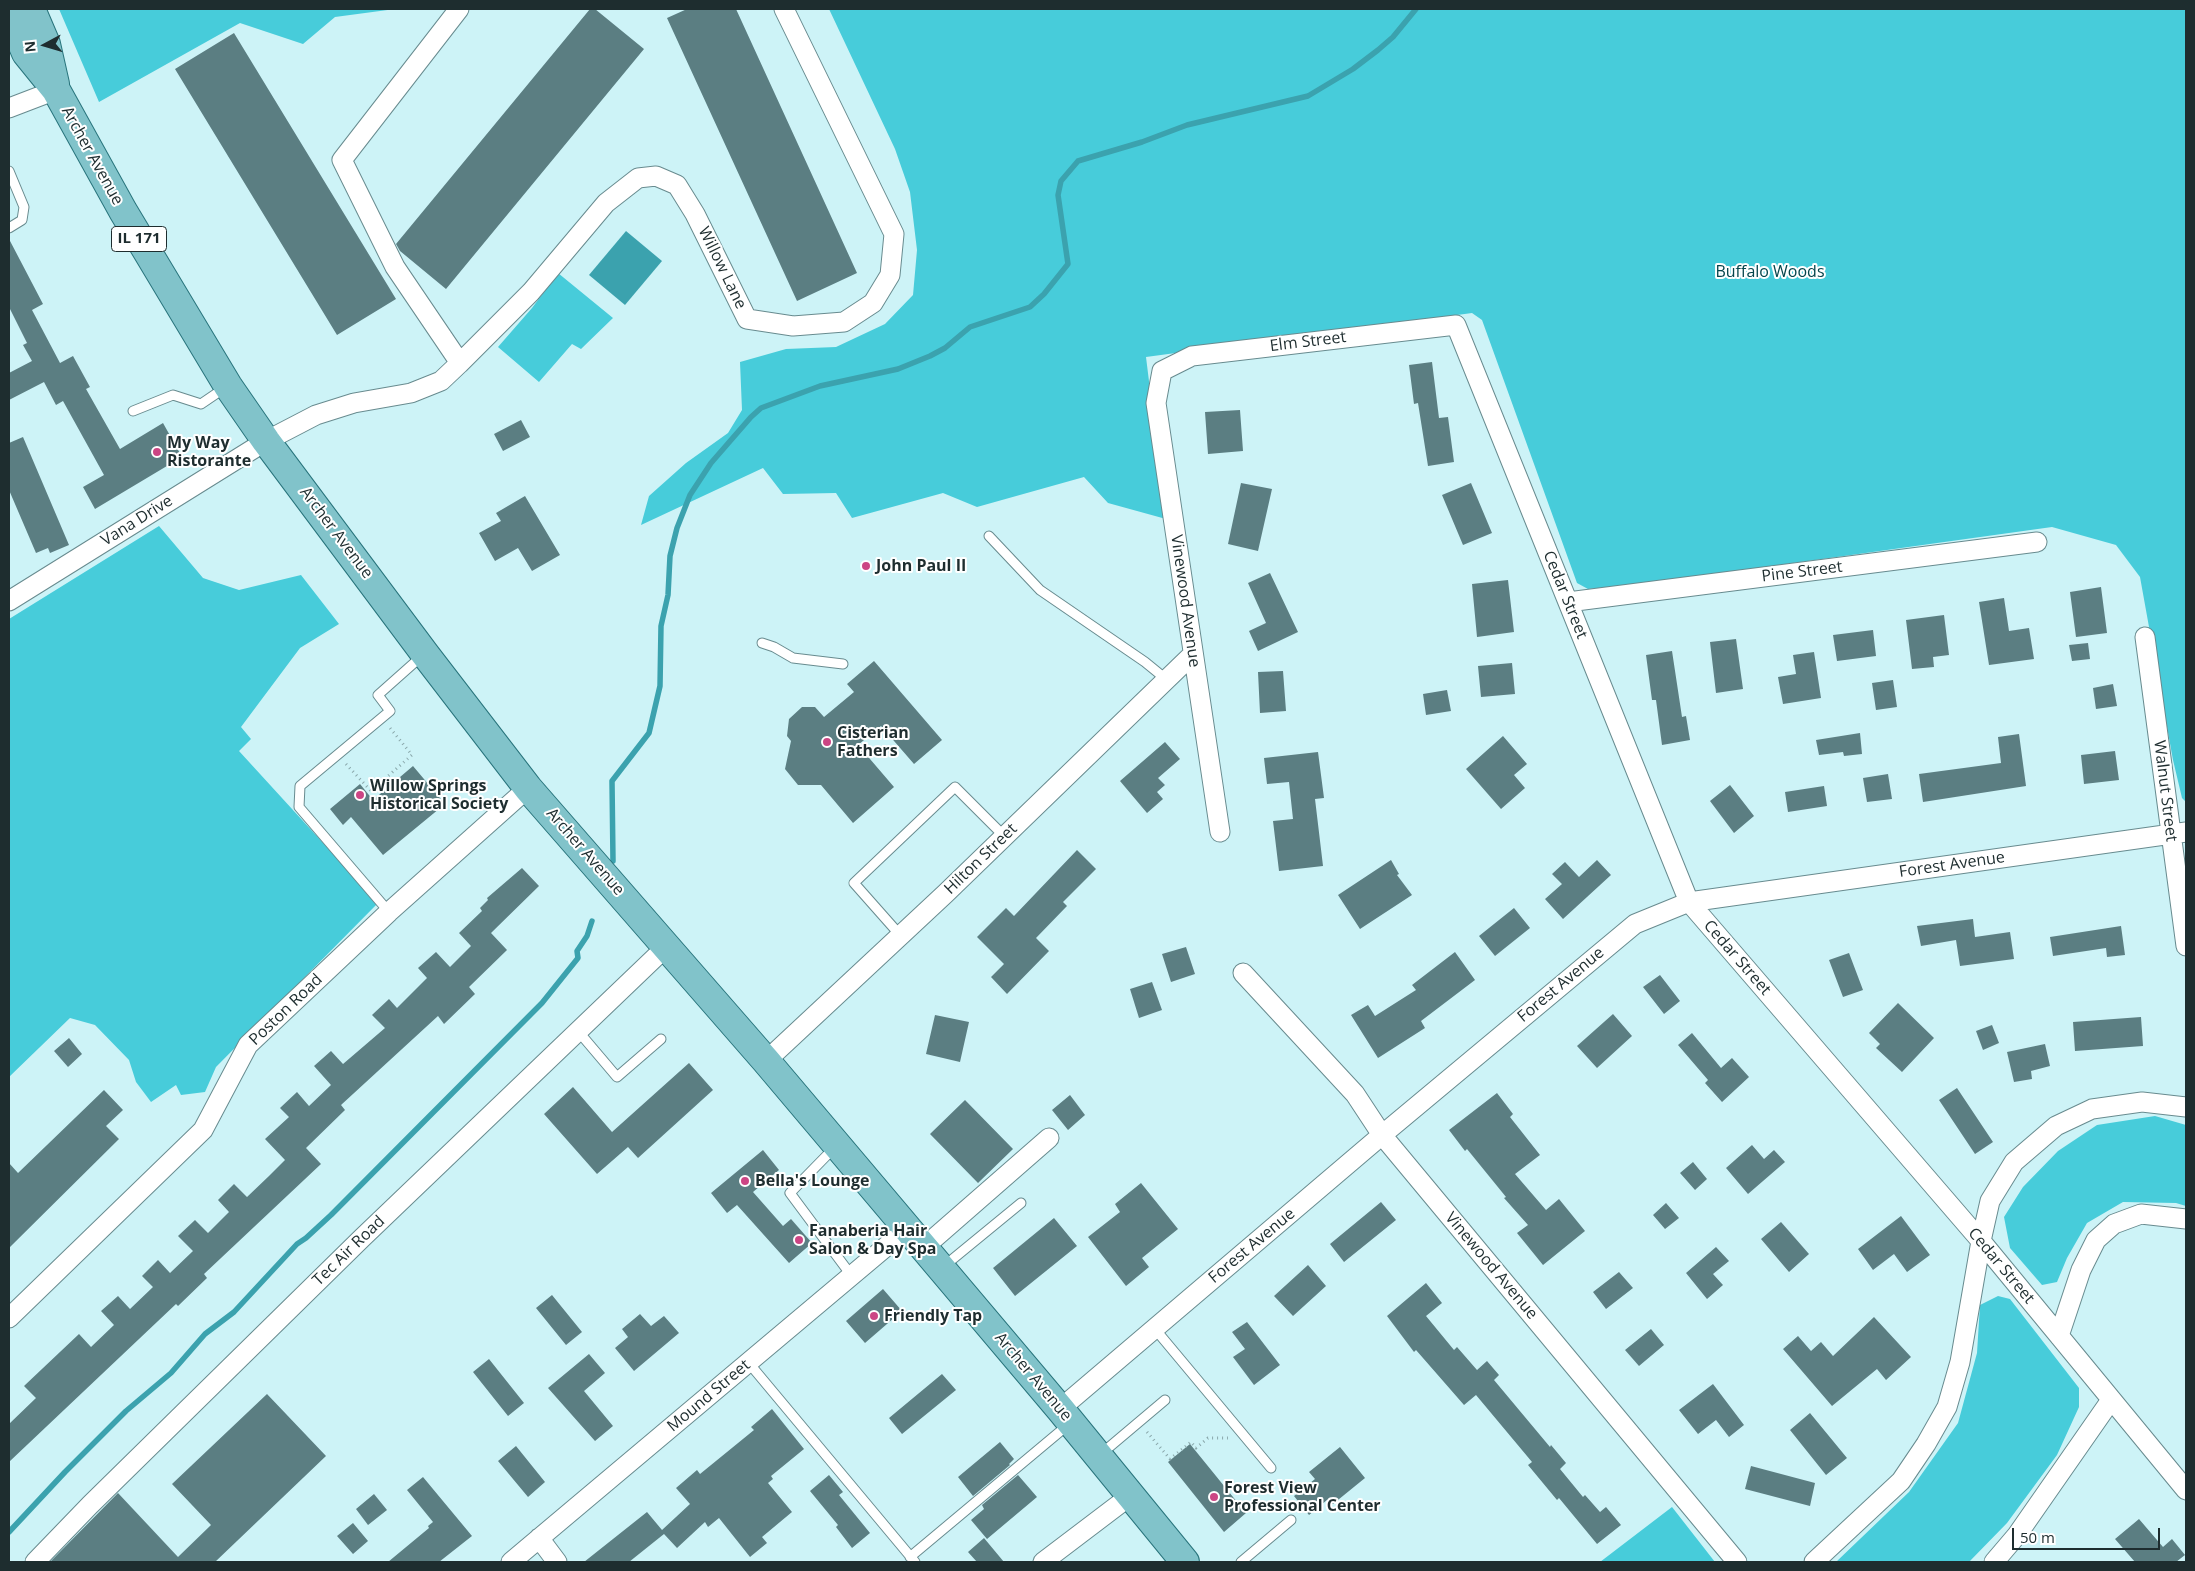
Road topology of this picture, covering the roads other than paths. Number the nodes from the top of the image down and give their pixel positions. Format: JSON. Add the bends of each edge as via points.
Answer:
{"nodes":[{"id":1,"x":31,"y":9,"type":"edge"},
{"id":2,"x":459,"y":9,"type":"edge"},
{"id":3,"x":784,"y":9,"type":"edge"},
{"id":4,"x":9,"y":13,"type":"edge"},
{"id":5,"x":56,"y":90,"type":"junction"},
{"id":6,"x":9,"y":108,"type":"edge"},
{"id":7,"x":9,"y":171,"type":"edge"},
{"id":8,"x":9,"y":228,"type":"edge"},
{"id":9,"x":1456,"y":325,"type":"joint"},
{"id":10,"x":460,"y":363,"type":"junction"},
{"id":11,"x":1162,"y":371,"type":"joint"},
{"id":12,"x":228,"y":386,"type":"junction"},
{"id":13,"x":133,"y":411,"type":"dead end"},
{"id":14,"x":266,"y":441,"type":"junction"},
{"id":15,"x":989,"y":536,"type":"dead end"},
{"id":16,"x":2037,"y":542,"type":"dead end"},
{"id":17,"x":9,"y":601,"type":"edge"},
{"id":18,"x":1568,"y":602,"type":"junction"},
{"id":19,"x":2145,"y":637,"type":"dead end"},
{"id":20,"x":762,"y":643,"type":"dead end"},
{"id":21,"x":425,"y":654,"type":"junction"},
{"id":22,"x":1193,"y":654,"type":"junction"},
{"id":23,"x":842,"y":664,"type":"dead end"},
{"id":24,"x":1167,"y":680,"type":"junction"},
{"id":25,"x":528,"y":788,"type":"junction"},
{"id":26,"x":1220,"y":832,"type":"dead end"},
{"id":27,"x":2178,"y":833,"type":"edge"},
{"id":28,"x":1004,"y":836,"type":"junction"},
{"id":29,"x":1689,"y":902,"type":"junction"},
{"id":30,"x":389,"y":912,"type":"junction"},
{"id":31,"x":900,"y":935,"type":"junction"},
{"id":32,"x":668,"y":946,"type":"junction"},
{"id":33,"x":2186,"y":946,"type":"edge"},
{"id":34,"x":1243,"y":973,"type":"dead end"},
{"id":35,"x":578,"y":1031,"type":"junction"},
{"id":36,"x":661,"y":1039,"type":"dead end"},
{"id":37,"x":766,"y":1061,"type":"junction"},
{"id":38,"x":2186,"y":1107,"type":"edge"},
{"id":39,"x":1382,"y":1135,"type":"junction"},
{"id":40,"x":1049,"y":1138,"type":"dead end"},
{"id":41,"x":837,"y":1146,"type":"junction"},
{"id":42,"x":1021,"y":1203,"type":"dead end"},
{"id":43,"x":2186,"y":1220,"type":"edge"},
{"id":44,"x":915,"y":1238,"type":"junction"},
{"id":45,"x":1981,"y":1241,"type":"junction"},
{"id":46,"x":941,"y":1269,"type":"junction"},
{"id":47,"x":851,"y":1275,"type":"junction"},
{"id":48,"x":9,"y":1318,"type":"edge"},
{"id":49,"x":1154,"y":1329,"type":"junction"},
{"id":50,"x":2059,"y":1336,"type":"junction"},
{"id":51,"x":748,"y":1362,"type":"junction"},
{"id":52,"x":1165,"y":1400,"type":"dead end"},
{"id":53,"x":2111,"y":1400,"type":"junction"},
{"id":54,"x":1066,"y":1416,"type":"junction"},
{"id":55,"x":1098,"y":1456,"type":"junction"},
{"id":56,"x":1270,"y":1468,"type":"dead end"},
{"id":57,"x":2186,"y":1490,"type":"edge"},
{"id":58,"x":1130,"y":1496,"type":"junction"},
{"id":59,"x":1291,"y":1520,"type":"dead end"},
{"id":60,"x":539,"y":1538,"type":"junction"},
{"id":61,"x":913,"y":1559,"type":"edge"},
{"id":62,"x":35,"y":1562,"type":"edge"},
{"id":63,"x":511,"y":1562,"type":"edge"},
{"id":64,"x":557,"y":1562,"type":"edge"},
{"id":65,"x":1044,"y":1562,"type":"edge"},
{"id":66,"x":1185,"y":1562,"type":"edge"},
{"id":67,"x":1241,"y":1562,"type":"edge"},
{"id":68,"x":1737,"y":1562,"type":"edge"},
{"id":69,"x":1814,"y":1562,"type":"edge"},
{"id":70,"x":1994,"y":1562,"type":"edge"}],
"edges":[{"from":1,"to":5,"type":"main road","name":"Archer Avenue","number":"IL 171","via":[[46,44]]},
{"from":2,"to":10,"type":"street","via":[[342,160],[395,267]]},
{"from":3,"to":10,"type":"street","name":"Willow Lane","via":[[894,234],[890,275],[873,303],[844,322],[794,326],[747,319],[695,214],[677,185],[656,176],[638,178],[606,203],[531,292]]},
{"from":4,"to":5,"type":"main road","name":"Archer Avenue","number":"IL 171","via":[[26,53]]},
{"from":5,"to":6,"type":"street"},
{"from":5,"to":12,"type":"main road","name":"Archer Avenue","number":"IL 171","via":[[123,212]]},
{"from":7,"to":8,"type":"lane","via":[[24,208],[22,220]]},
{"from":9,"to":11,"type":"street","name":"Elm Street","via":[[1192,356]]},
{"from":9,"to":18,"type":"street","name":"Cedar Street"},
{"from":10,"to":14,"type":"street","name":"Willow Lane","via":[[441,381],[412,393],[335,409]]},
{"from":11,"to":22,"type":"street","name":"Vinewood Avenue","via":[[1156,403]]},
{"from":12,"to":13,"type":"lane","via":[[201,404],[173,395]]},
{"from":12,"to":14,"type":"main road","name":"Archer Avenue","number":"IL 171"},
{"from":14,"to":17,"type":"street","name":"Vana Drive"},
{"from":14,"to":21,"type":"main road","name":"Archer Avenue","number":"IL 171"},
{"from":15,"to":24,"type":"lane","via":[[1040,590],[1146,662]]},
{"from":16,"to":18,"type":"street","name":"Pine Street"},
{"from":18,"to":29,"type":"street","name":"Cedar Street"},
{"from":19,"to":27,"type":"street","name":"Walnut Street"},
{"from":20,"to":23,"type":"lane","via":[[793,658]]},
{"from":21,"to":25,"type":"main road","name":"Archer Avenue","number":"IL 171"},
{"from":21,"to":30,"type":"lane","via":[[378,695],[390,711],[300,786],[300,807]]},
{"from":22,"to":24,"type":"street","name":"Hilton Street"},
{"from":22,"to":26,"type":"street","name":"Vinewood Avenue"},
{"from":24,"to":28,"type":"street","name":"Hilton Street"},
{"from":25,"to":30,"type":"street","name":"Poston Road"},
{"from":25,"to":32,"type":"main road","name":"Archer Avenue","number":"IL 171"},
{"from":27,"to":29,"type":"street","name":"Forest Avenue"},
{"from":27,"to":33,"type":"street","name":"Walnut Street"},
{"from":28,"to":31,"type":"street","name":"Hilton Street"},
{"from":28,"to":31,"type":"lane","via":[[955,787],[854,883]]},
{"from":29,"to":39,"type":"street","name":"Forest Avenue","via":[[1635,924]]},
{"from":29,"to":45,"type":"street","name":"Cedar Street"},
{"from":30,"to":48,"type":"street","name":"Poston Road","via":[[248,1045],[203,1130]]},
{"from":31,"to":37,"type":"street","name":"Hilton Street"},
{"from":32,"to":35,"type":"street","name":"Tec Air Road"},
{"from":32,"to":37,"type":"main road","name":"Archer Avenue","number":"IL 171"},
{"from":34,"to":39,"type":"street","name":"Vinewood Avenue","via":[[1355,1094]]},
{"from":35,"to":36,"type":"lane","via":[[617,1077]]},
{"from":35,"to":62,"type":"street","name":"Tec Air Road","via":[[348,1252]]},
{"from":37,"to":41,"type":"main road","name":"Archer Avenue","number":"IL 171"},
{"from":38,"to":45,"type":"street","via":[[2142,1102],[2092,1109],[2056,1126],[2014,1162],[1990,1202]]},
{"from":39,"to":49,"type":"street","name":"Forest Avenue"},
{"from":39,"to":68,"type":"street","name":"Vinewood Avenue"},
{"from":40,"to":44,"type":"street","name":"Mound Street"},
{"from":41,"to":44,"type":"main road","name":"Archer Avenue","number":"IL 171"},
{"from":41,"to":47,"type":"lane","via":[[790,1193]]},
{"from":42,"to":46,"type":"lane"},
{"from":43,"to":50,"type":"street","via":[[2141,1214],[2114,1224],[2096,1240],[2080,1270]]},
{"from":44,"to":46,"type":"main road","name":"Archer Avenue","number":"IL 171"},
{"from":44,"to":47,"type":"street","name":"Mound Street"},
{"from":45,"to":50,"type":"street","name":"Cedar Street"},
{"from":45,"to":69,"type":"street","via":[[1960,1362],[1947,1407],[1901,1481]]},
{"from":46,"to":54,"type":"main road","name":"Archer Avenue","number":"IL 171"},
{"from":47,"to":51,"type":"street","name":"Mound Street"},
{"from":49,"to":54,"type":"street","name":"Forest Avenue"},
{"from":49,"to":56,"type":"lane"},
{"from":50,"to":53,"type":"street","name":"Cedar Street"},
{"from":51,"to":60,"type":"street","name":"Mound Street"},
{"from":51,"to":61,"type":"lane"},
{"from":52,"to":55,"type":"lane"},
{"from":53,"to":57,"type":"street","name":"Cedar Street"},
{"from":53,"to":70,"type":"street","via":[[2017,1535]]},
{"from":54,"to":55,"type":"main road","name":"Archer Avenue","number":"IL 171"},
{"from":54,"to":61,"type":"lane"},
{"from":55,"to":58,"type":"main road","name":"Archer Avenue","number":"IL 171"},
{"from":58,"to":65,"type":"street"},
{"from":58,"to":66,"type":"main road","name":"Archer Avenue","number":"IL 171"},
{"from":59,"to":67,"type":"lane"},
{"from":60,"to":63,"type":"street","name":"Mound Street"},
{"from":60,"to":64,"type":"street"}]}
